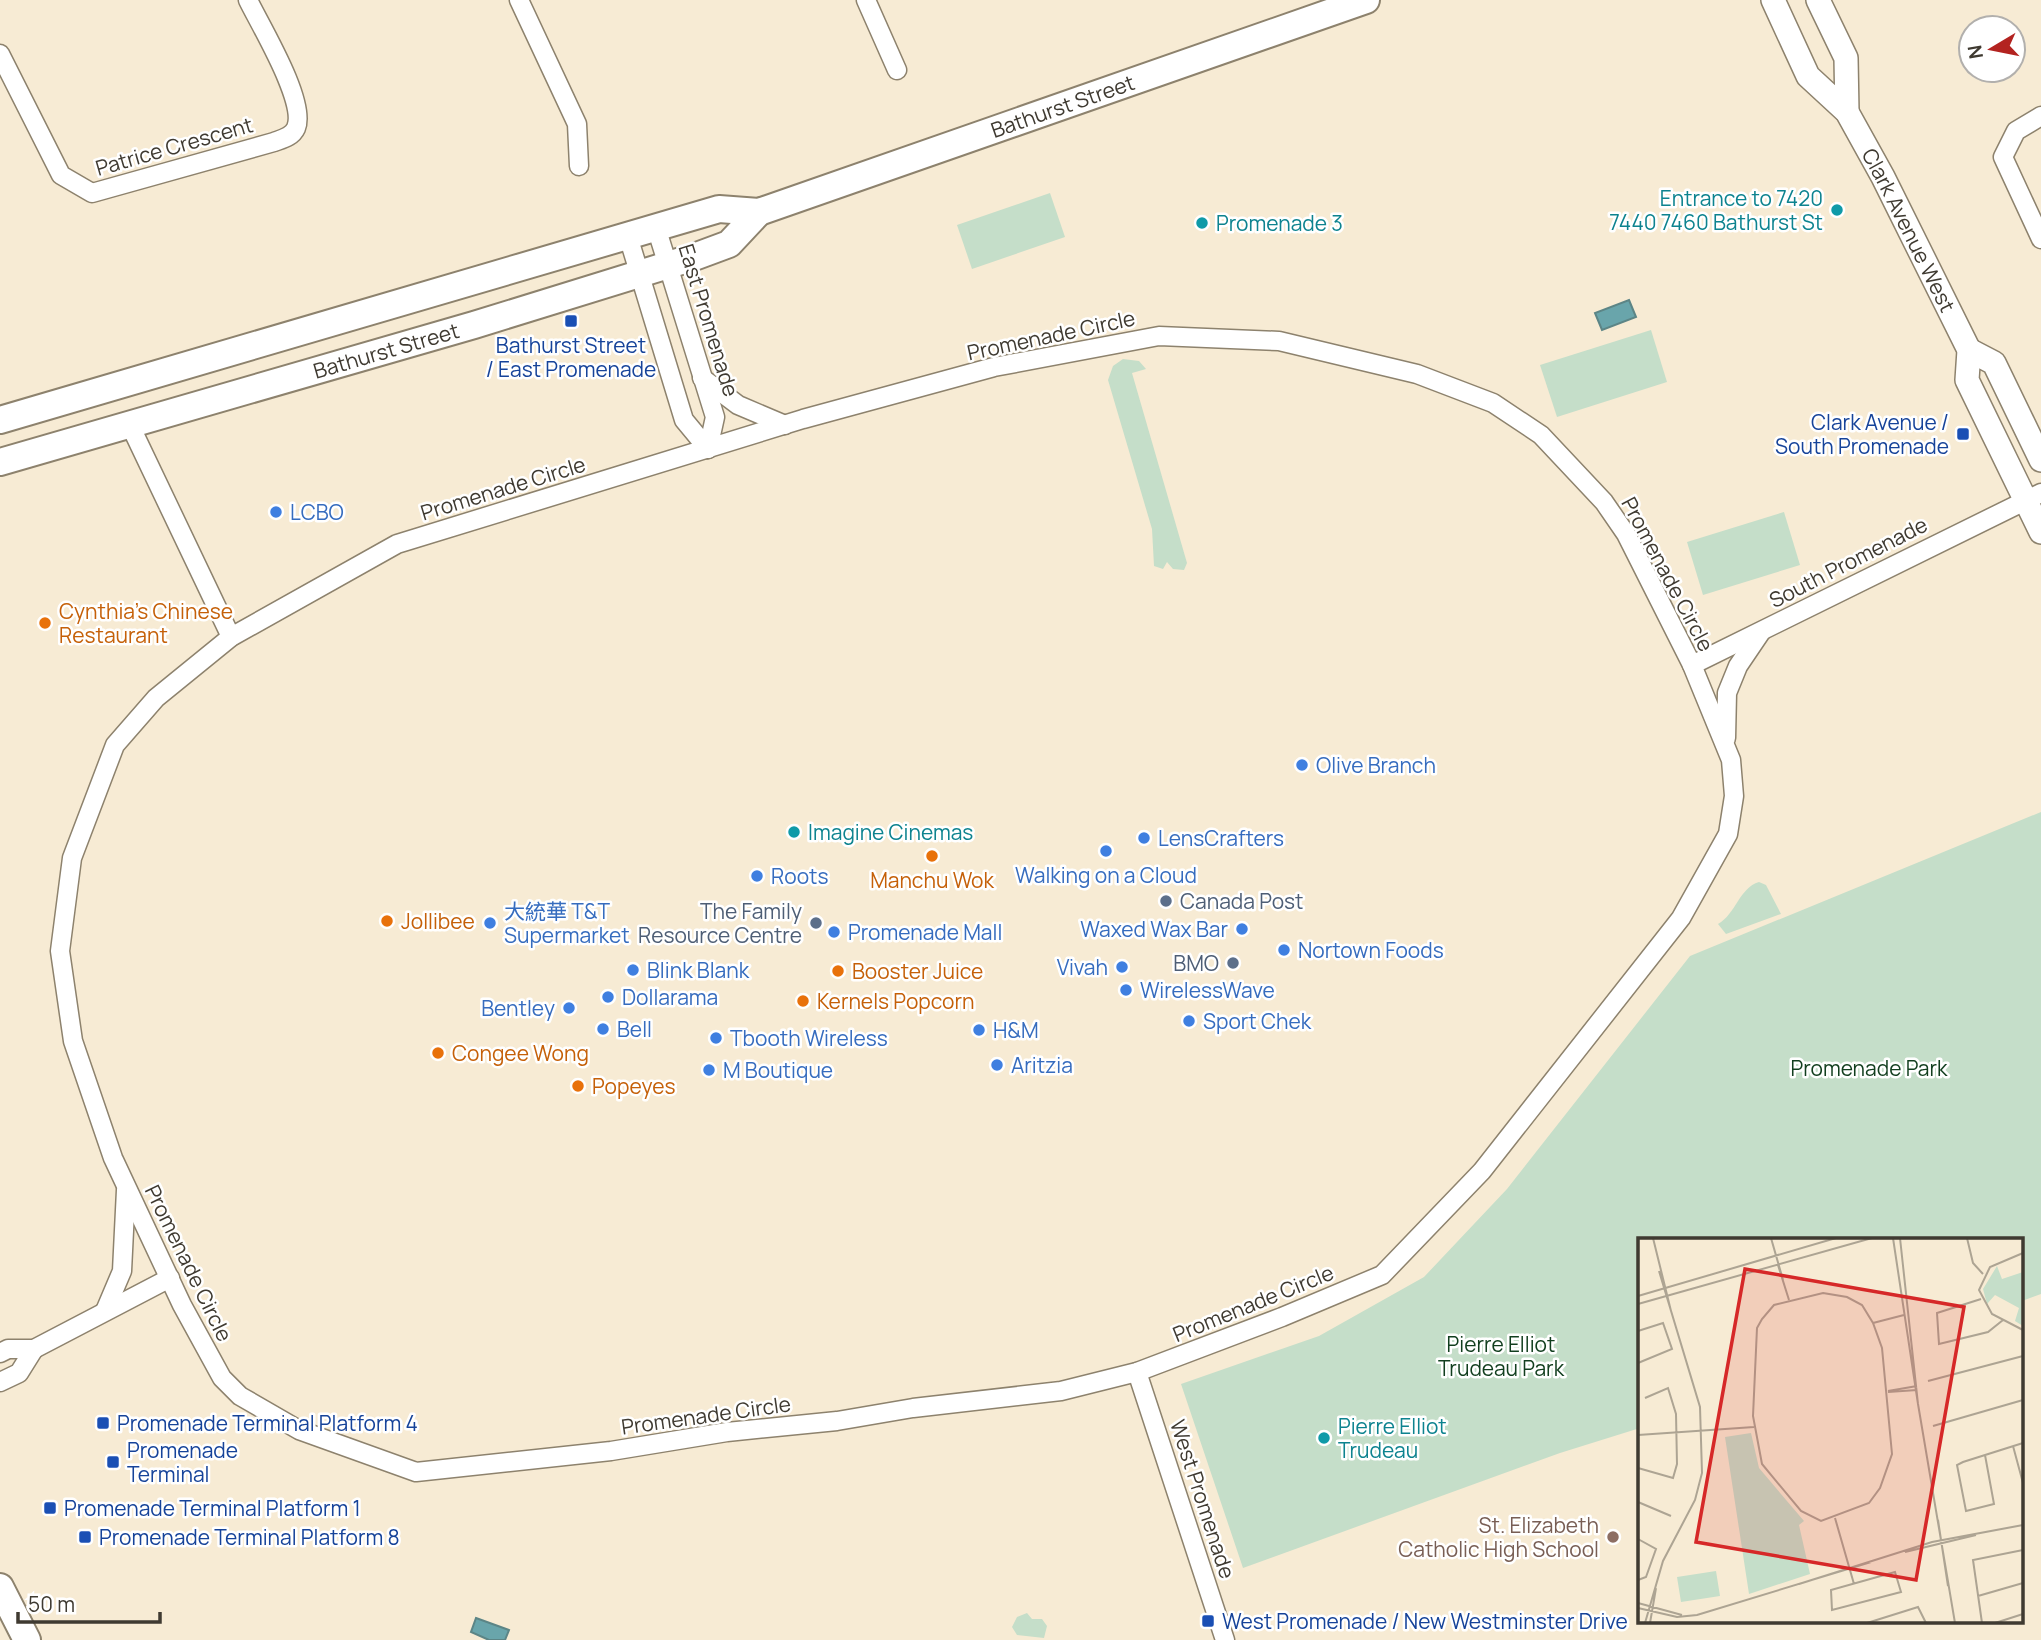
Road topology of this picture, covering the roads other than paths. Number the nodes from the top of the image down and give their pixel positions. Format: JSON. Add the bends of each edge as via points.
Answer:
{"nodes":[{"id":1,"x":248,"y":0,"type":"edge"},
{"id":2,"x":519,"y":0,"type":"edge"},
{"id":3,"x":866,"y":0,"type":"edge"},
{"id":4,"x":1366,"y":0,"type":"edge"},
{"id":5,"x":1773,"y":0,"type":"edge"},
{"id":6,"x":1818,"y":0,"type":"edge"},
{"id":7,"x":0,"y":54,"type":"edge"},
{"id":8,"x":897,"y":70,"type":"dead end"},
{"id":9,"x":1847,"y":111,"type":"junction"},
{"id":10,"x":2041,"y":116,"type":"edge"},
{"id":11,"x":579,"y":166,"type":"dead end"},
{"id":12,"x":759,"y":212,"type":"junction"},
{"id":13,"x":656,"y":227,"type":"junction"},
{"id":14,"x":628,"y":236,"type":"junction"},
{"id":15,"x":2041,"y":239,"type":"edge"},
{"id":16,"x":667,"y":265,"type":"junction"},
{"id":17,"x":640,"y":274,"type":"junction"},
{"id":18,"x":1969,"y":350,"type":"junction"},
{"id":19,"x":702,"y":377,"type":"junction"},
{"id":20,"x":0,"y":420,"type":"edge"},
{"id":21,"x":129,"y":423,"type":"junction"},
{"id":22,"x":785,"y":425,"type":"junction"},
{"id":23,"x":708,"y":449,"type":"junction"},
{"id":24,"x":2041,"y":460,"type":"edge"},
{"id":25,"x":0,"y":462,"type":"edge"},
{"id":26,"x":2033,"y":496,"type":"edge"},
{"id":27,"x":2041,"y":532,"type":"edge"},
{"id":28,"x":1761,"y":631,"type":"junction"},
{"id":29,"x":231,"y":636,"type":"junction"},
{"id":30,"x":1692,"y":665,"type":"junction"},
{"id":31,"x":1726,"y":748,"type":"junction"},
{"id":32,"x":126,"y":1186,"type":"junction"},
{"id":33,"x":170,"y":1278,"type":"junction"},
{"id":34,"x":105,"y":1311,"type":"junction"},
{"id":35,"x":34,"y":1349,"type":"junction"},
{"id":36,"x":0,"y":1353,"type":"edge"},
{"id":37,"x":1137,"y":1372,"type":"junction"},
{"id":38,"x":0,"y":1382,"type":"edge"},
{"id":39,"x":0,"y":1587,"type":"edge"},
{"id":40,"x":27,"y":1640,"type":"edge"},
{"id":41,"x":1225,"y":1640,"type":"edge"}],
"edges":[{"from":1,"to":7,"type":"street","name":"Patrice Crescent","via":[[298,112],[297,127],[290,136],[92,193],[61,175]]},
{"from":2,"to":11,"type":"street","via":[[577,124]]},
{"from":3,"to":8,"type":"street"},
{"from":4,"to":12,"type":"main road","name":"Bathurst Street"},
{"from":5,"to":9,"type":"street","name":"Clark Avenue West","via":[[1808,76]]},
{"from":6,"to":9,"type":"street","name":"Clark Avenue West","via":[[1846,58]]},
{"from":9,"to":18,"type":"street","name":"Clark Avenue West"},
{"from":10,"to":15,"type":"street","via":[[2016,131],[2003,157]]},
{"from":12,"to":13,"type":"main road","name":"Bathurst Street","via":[[719,209]]},
{"from":12,"to":16,"type":"main road","name":"Bathurst Street","via":[[729,244]]},
{"from":13,"to":14,"type":"main road","name":"Bathurst Street"},
{"from":13,"to":16,"type":"street","name":"East Promenade"},
{"from":14,"to":17,"type":"street"},
{"from":14,"to":20,"type":"main road","name":"Bathurst Street"},
{"from":16,"to":17,"type":"main road","name":"Bathurst Street"},
{"from":16,"to":19,"type":"street","name":"East Promenade"},
{"from":17,"to":21,"type":"main road","name":"Bathurst Street"},
{"from":17,"to":23,"type":"street","via":[[684,420]]},
{"from":18,"to":24,"type":"street","name":"Clark Avenue West","via":[[1994,363]]},
{"from":18,"to":26,"type":"street","name":"Clark Avenue West","via":[[1967,380]]},
{"from":19,"to":22,"type":"street","via":[[738,405]]},
{"from":19,"to":23,"type":"street","name":"East Promenade","via":[[715,417]]},
{"from":21,"to":25,"type":"main road","name":"Bathurst Street"},
{"from":21,"to":29,"type":"street"},
{"from":22,"to":23,"type":"street","name":"Promenade Circle"},
{"from":22,"to":30,"type":"street","name":"Promenade Circle","via":[[994,367],[1159,336],[1279,341],[1418,374],[1493,403],[1541,435],[1568,460],[1626,534]]},
{"from":23,"to":29,"type":"street","name":"Promenade Circle","via":[[397,544]]},
{"from":26,"to":27,"type":"street","name":"Clark Avenue West"},
{"from":26,"to":28,"type":"street","name":"South Promenade"},
{"from":28,"to":30,"type":"street","name":"South Promenade"},
{"from":28,"to":31,"type":"street","name":"Promenade Circle","via":[[1727,692]]},
{"from":29,"to":32,"type":"street","name":"Promenade Circle","via":[[156,698],[115,745],[72,858],[60,951],[73,1041],[100,1126]]},
{"from":30,"to":31,"type":"street","name":"Promenade Circle"},
{"from":31,"to":37,"type":"street","name":"Promenade Circle","via":[[1734,796],[1728,834],[1709,870],[1681,918],[1482,1171],[1382,1275]]},
{"from":32,"to":33,"type":"street","name":"Promenade Circle"},
{"from":32,"to":34,"type":"street","via":[[122,1271]]},
{"from":33,"to":34,"type":"street"},
{"from":33,"to":37,"type":"street","name":"Promenade Circle","via":[[222,1378],[240,1396],[299,1430],[416,1472],[1061,1391]]},
{"from":34,"to":35,"type":"street"},
{"from":35,"to":36,"type":"street"},
{"from":35,"to":38,"type":"street","via":[[19,1373]]},
{"from":37,"to":41,"type":"street","name":"West Promenade"},
{"from":39,"to":40,"type":"main road"}]}
